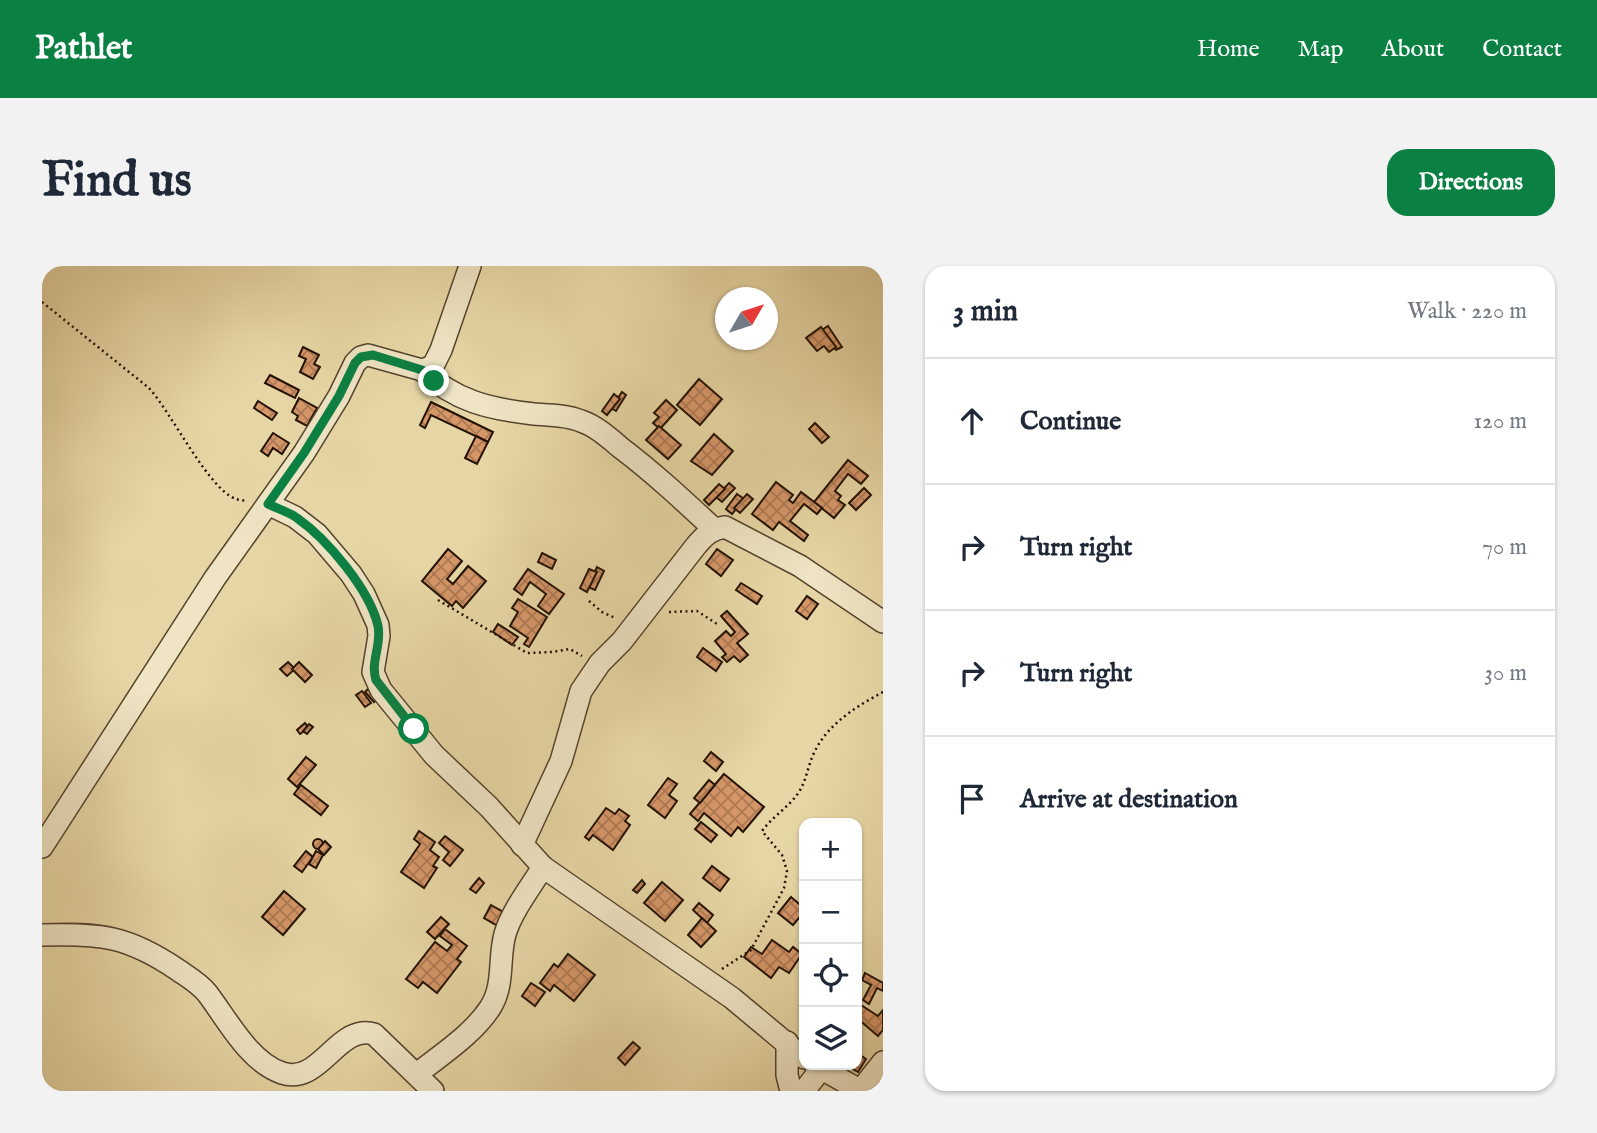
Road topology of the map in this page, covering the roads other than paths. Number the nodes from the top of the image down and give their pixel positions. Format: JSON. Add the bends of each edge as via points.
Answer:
{"nodes":[{"id":1,"x":470,"y":266,"type":"edge"},
{"id":2,"x":422,"y":370,"type":"junction"},
{"id":3,"x":268,"y":504,"type":"junction"},
{"id":4,"x":714,"y":529,"type":"junction"},
{"id":5,"x":883,"y":622,"type":"edge"},
{"id":6,"x":522,"y":845,"type":"junction"},
{"id":7,"x":42,"y":846,"type":"edge"},
{"id":8,"x":543,"y":867,"type":"junction"},
{"id":9,"x":42,"y":935,"type":"edge"},
{"id":10,"x":787,"y":1042,"type":"junction"},
{"id":11,"x":799,"y":1052,"type":"edge"},
{"id":12,"x":883,"y":1062,"type":"edge"},
{"id":13,"x":811,"y":1070,"type":"edge"},
{"id":14,"x":824,"y":1070,"type":"edge"},
{"id":15,"x":417,"y":1074,"type":"junction"},
{"id":16,"x":433,"y":1091,"type":"edge"},
{"id":17,"x":791,"y":1091,"type":"edge"},
{"id":18,"x":804,"y":1091,"type":"edge"},
{"id":19,"x":861,"y":1091,"type":"edge"}],
"edges":[{"from":1,"to":2,"type":"street","via":[[436,363]]},
{"from":2,"to":3,"type":"street","via":[[373,355],[361,357]]},
{"from":2,"to":4,"type":"street","via":[[460,398],[498,410],[582,421],[649,469]]},
{"from":3,"to":6,"type":"street","via":[[317,534],[351,574],[378,625],[373,672],[381,690],[434,755]]},
{"from":3,"to":7,"type":"street"},
{"from":4,"to":5,"type":"street","via":[[725,527],[800,566]]},
{"from":4,"to":6,"type":"street","via":[[581,691],[561,761]]},
{"from":6,"to":8,"type":"street"},
{"from":8,"to":10,"type":"street","via":[[732,998]]},
{"from":8,"to":15,"type":"street","via":[[505,935],[499,987],[491,1007],[469,1033]]},
{"from":9,"to":15,"type":"street","via":[[103,935],[159,957],[205,990],[253,1053],[278,1072],[298,1075],[347,1039],[366,1031]]},
{"from":10,"to":11,"type":"street"},
{"from":10,"to":17,"type":"street"},
{"from":12,"to":19,"type":"street"},
{"from":13,"to":18,"type":"street"},
{"from":14,"to":19,"type":"street"},
{"from":15,"to":16,"type":"street"}]}
